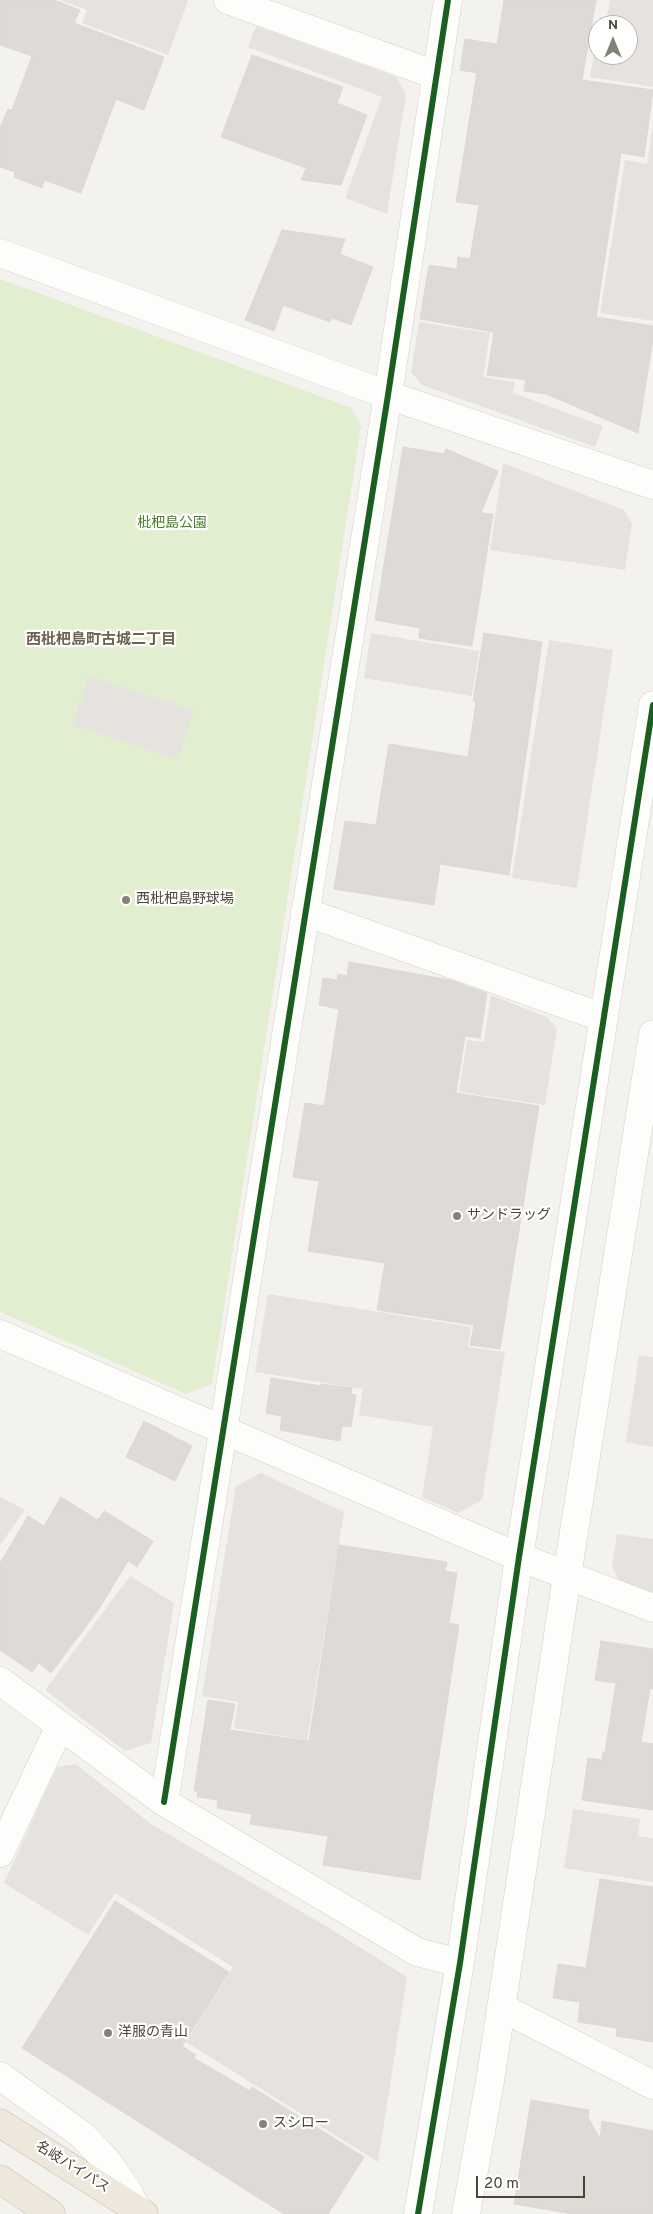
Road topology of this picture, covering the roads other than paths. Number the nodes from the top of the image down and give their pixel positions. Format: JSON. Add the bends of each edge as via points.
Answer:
{"nodes":[{"id":1,"x":228,"y":0,"type":"edge"},
{"id":2,"x":448,"y":0,"type":"edge"},
{"id":3,"x":436,"y":75,"type":"junction"},
{"id":4,"x":0,"y":253,"type":"edge"},
{"id":5,"x":388,"y":395,"type":"junction"},
{"id":6,"x":653,"y":485,"type":"edge"},
{"id":7,"x":653,"y":705,"type":"edge"},
{"id":8,"x":305,"y":912,"type":"junction"},
{"id":9,"x":604,"y":1018,"type":"junction"},
{"id":10,"x":653,"y":1036,"type":"edge"},
{"id":11,"x":0,"y":1334,"type":"edge"},
{"id":12,"x":223,"y":1430,"type":"junction"},
{"id":13,"x":519,"y":1556,"type":"junction"},
{"id":14,"x":567,"y":1576,"type":"junction"},
{"id":15,"x":653,"y":1608,"type":"edge"},
{"id":16,"x":0,"y":1681,"type":"edge"},
{"id":17,"x":60,"y":1726,"type":"junction"},
{"id":18,"x":164,"y":1802,"type":"junction"},
{"id":19,"x":0,"y":1853,"type":"edge"},
{"id":20,"x":460,"y":1963,"type":"junction"},
{"id":21,"x":501,"y":2007,"type":"junction"},
{"id":22,"x":0,"y":2076,"type":"edge"},
{"id":23,"x":653,"y":2085,"type":"edge"},
{"id":24,"x":0,"y":2123,"type":"edge"},
{"id":25,"x":0,"y":2179,"type":"edge"},
{"id":26,"x":141,"y":2212,"type":"edge"},
{"id":27,"x":51,"y":2214,"type":"edge"},
{"id":28,"x":418,"y":2214,"type":"edge"},
{"id":29,"x":466,"y":2214,"type":"edge"}],
"edges":[{"from":1,"to":3,"type":"street"},
{"from":2,"to":3,"type":"street"},
{"from":3,"to":5,"type":"street"},
{"from":4,"to":5,"type":"street"},
{"from":5,"to":6,"type":"street"},
{"from":5,"to":8,"type":"street"},
{"from":7,"to":9,"type":"street"},
{"from":8,"to":9,"type":"street"},
{"from":8,"to":12,"type":"street"},
{"from":9,"to":13,"type":"street"},
{"from":10,"to":14,"type":"street"},
{"from":11,"to":12,"type":"street"},
{"from":12,"to":13,"type":"street"},
{"from":12,"to":18,"type":"street"},
{"from":13,"to":14,"type":"street"},
{"from":13,"to":20,"type":"street"},
{"from":14,"to":15,"type":"street"},
{"from":14,"to":21,"type":"street"},
{"from":16,"to":17,"type":"street"},
{"from":17,"to":18,"type":"street"},
{"from":17,"to":19,"type":"street"},
{"from":18,"to":20,"type":"street","via":[[416,1952]]},
{"from":20,"to":28,"type":"street"},
{"from":21,"to":23,"type":"street"},
{"from":21,"to":29,"type":"street"},
{"from":22,"to":26,"type":"street","via":[[82,2135],[111,2167]]},
{"from":24,"to":26,"type":"highway","name":"名岐バイパス"},
{"from":25,"to":27,"type":"highway"}]}
